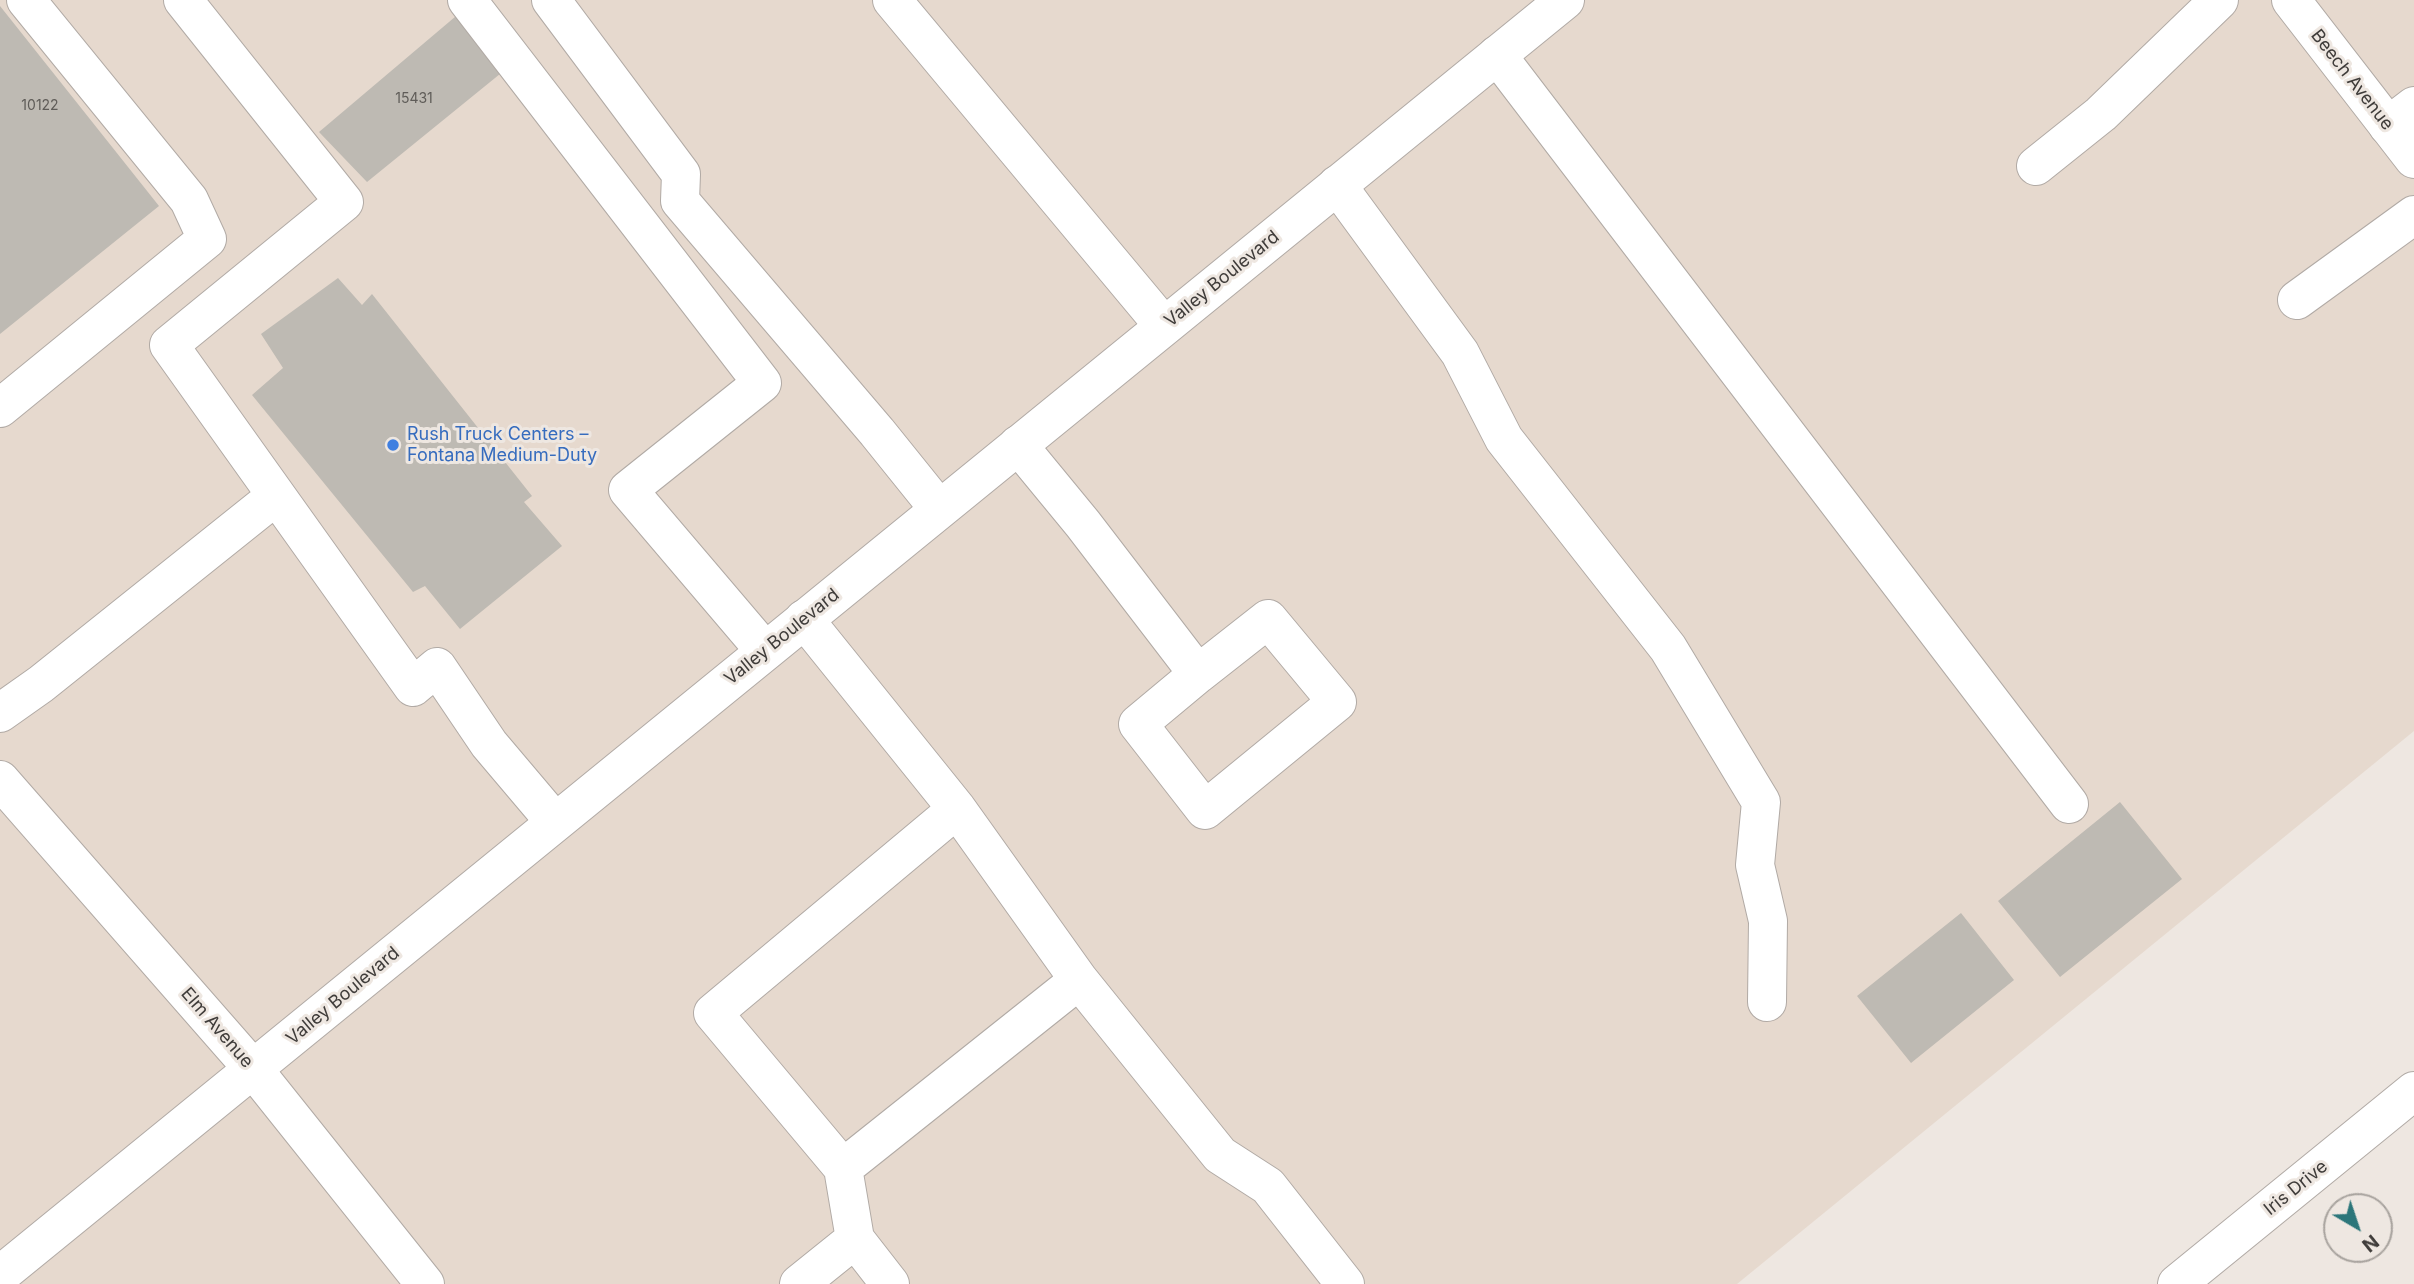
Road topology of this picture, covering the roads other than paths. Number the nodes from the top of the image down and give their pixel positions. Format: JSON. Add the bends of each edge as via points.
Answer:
{"nodes":[{"id":1,"x":26,"y":0,"type":"edge"},
{"id":2,"x":183,"y":0,"type":"edge"},
{"id":3,"x":467,"y":0,"type":"edge"},
{"id":4,"x":551,"y":0,"type":"edge"},
{"id":5,"x":892,"y":0,"type":"edge"},
{"id":6,"x":2219,"y":0,"type":"edge"},
{"id":7,"x":2291,"y":0,"type":"edge"},
{"id":8,"x":1547,"y":6,"type":"edge"},
{"id":9,"x":1497,"y":55,"type":"junction"},
{"id":10,"x":2401,"y":116,"type":"edge"},
{"id":11,"x":2414,"y":159,"type":"edge"},
{"id":12,"x":2036,"y":166,"type":"dead end"},
{"id":13,"x":1337,"y":185,"type":"junction"},
{"id":14,"x":2414,"y":215,"type":"edge"},
{"id":15,"x":2297,"y":300,"type":"dead end"},
{"id":16,"x":1164,"y":326,"type":"junction"},
{"id":17,"x":0,"y":408,"type":"edge"},
{"id":18,"x":1018,"y":445,"type":"junction"},
{"id":19,"x":276,"y":496,"type":"junction"},
{"id":20,"x":939,"y":509,"type":"junction"},
{"id":21,"x":804,"y":620,"type":"junction"},
{"id":22,"x":765,"y":651,"type":"junction"},
{"id":23,"x":1198,"y":674,"type":"junction"},
{"id":24,"x":0,"y":713,"type":"edge"},
{"id":25,"x":0,"y":780,"type":"edge"},
{"id":26,"x":2069,"y":804,"type":"dead end"},
{"id":27,"x":957,"y":809,"type":"junction"},
{"id":28,"x":555,"y":822,"type":"junction"},
{"id":29,"x":1079,"y":981,"type":"junction"},
{"id":30,"x":1767,"y":1002,"type":"dead end"},
{"id":31,"x":254,"y":1070,"type":"junction"},
{"id":32,"x":2414,"y":1091,"type":"edge"},
{"id":33,"x":843,"y":1168,"type":"junction"},
{"id":34,"x":855,"y":1239,"type":"junction"},
{"id":35,"x":0,"y":1275,"type":"edge"},
{"id":36,"x":425,"y":1284,"type":"edge"},
{"id":37,"x":799,"y":1284,"type":"edge"},
{"id":38,"x":890,"y":1284,"type":"edge"},
{"id":39,"x":1345,"y":1284,"type":"edge"},
{"id":40,"x":2177,"y":1284,"type":"edge"}],
"edges":[{"from":1,"to":17,"type":"main road","via":[[189,200],[207,239]]},
{"from":2,"to":19,"type":"main road","via":[[344,202],[169,345]]},
{"from":3,"to":22,"type":"main road","via":[[762,383],[628,490]]},
{"from":4,"to":20,"type":"main road","via":[[681,174],[680,201]]},
{"from":5,"to":16,"type":"main road"},
{"from":6,"to":12,"type":"main road","via":[[2101,114]]},
{"from":7,"to":10,"type":"main road","name":"Beech Avenue"},
{"from":8,"to":9,"type":"main road","name":"Valley Boulevard"},
{"from":9,"to":13,"type":"main road","name":"Valley Boulevard"},
{"from":9,"to":26,"type":"main road"},
{"from":10,"to":11,"type":"main road","name":"Beech Avenue"},
{"from":13,"to":16,"type":"main road","name":"Valley Boulevard"},
{"from":13,"to":30,"type":"main road","via":[[1461,353],[1504,439],[1668,648],[1760,802],[1755,865],[1768,921]]},
{"from":14,"to":15,"type":"main road"},
{"from":16,"to":18,"type":"main road","name":"Valley Boulevard"},
{"from":18,"to":20,"type":"main road","name":"Valley Boulevard"},
{"from":18,"to":23,"type":"main road"},
{"from":19,"to":24,"type":"main road"},
{"from":19,"to":28,"type":"main road","via":[[413,687],[438,667],[489,744]]},
{"from":20,"to":21,"type":"main road","name":"Valley Boulevard"},
{"from":21,"to":22,"type":"main road","name":"Valley Boulevard"},
{"from":21,"to":27,"type":"main road"},
{"from":22,"to":28,"type":"main road","name":"Valley Boulevard"},
{"from":23,"to":23,"type":"main road","via":[[1138,724],[1205,810],[1337,702],[1268,619]]},
{"from":25,"to":31,"type":"main road","name":"Elm Avenue"},
{"from":27,"to":29,"type":"main road"},
{"from":27,"to":33,"type":"main road","via":[[713,1013]]},
{"from":28,"to":31,"type":"main road","name":"Valley Boulevard"},
{"from":29,"to":33,"type":"main road"},
{"from":29,"to":39,"type":"main road","via":[[1220,1155],[1268,1186]]},
{"from":31,"to":35,"type":"main road","name":"Valley Boulevard"},
{"from":31,"to":36,"type":"main road","name":"Elm Avenue"},
{"from":32,"to":40,"type":"main road","name":"Iris Drive"},
{"from":33,"to":34,"type":"main road"},
{"from":34,"to":37,"type":"main road"},
{"from":34,"to":38,"type":"main road"}]}
